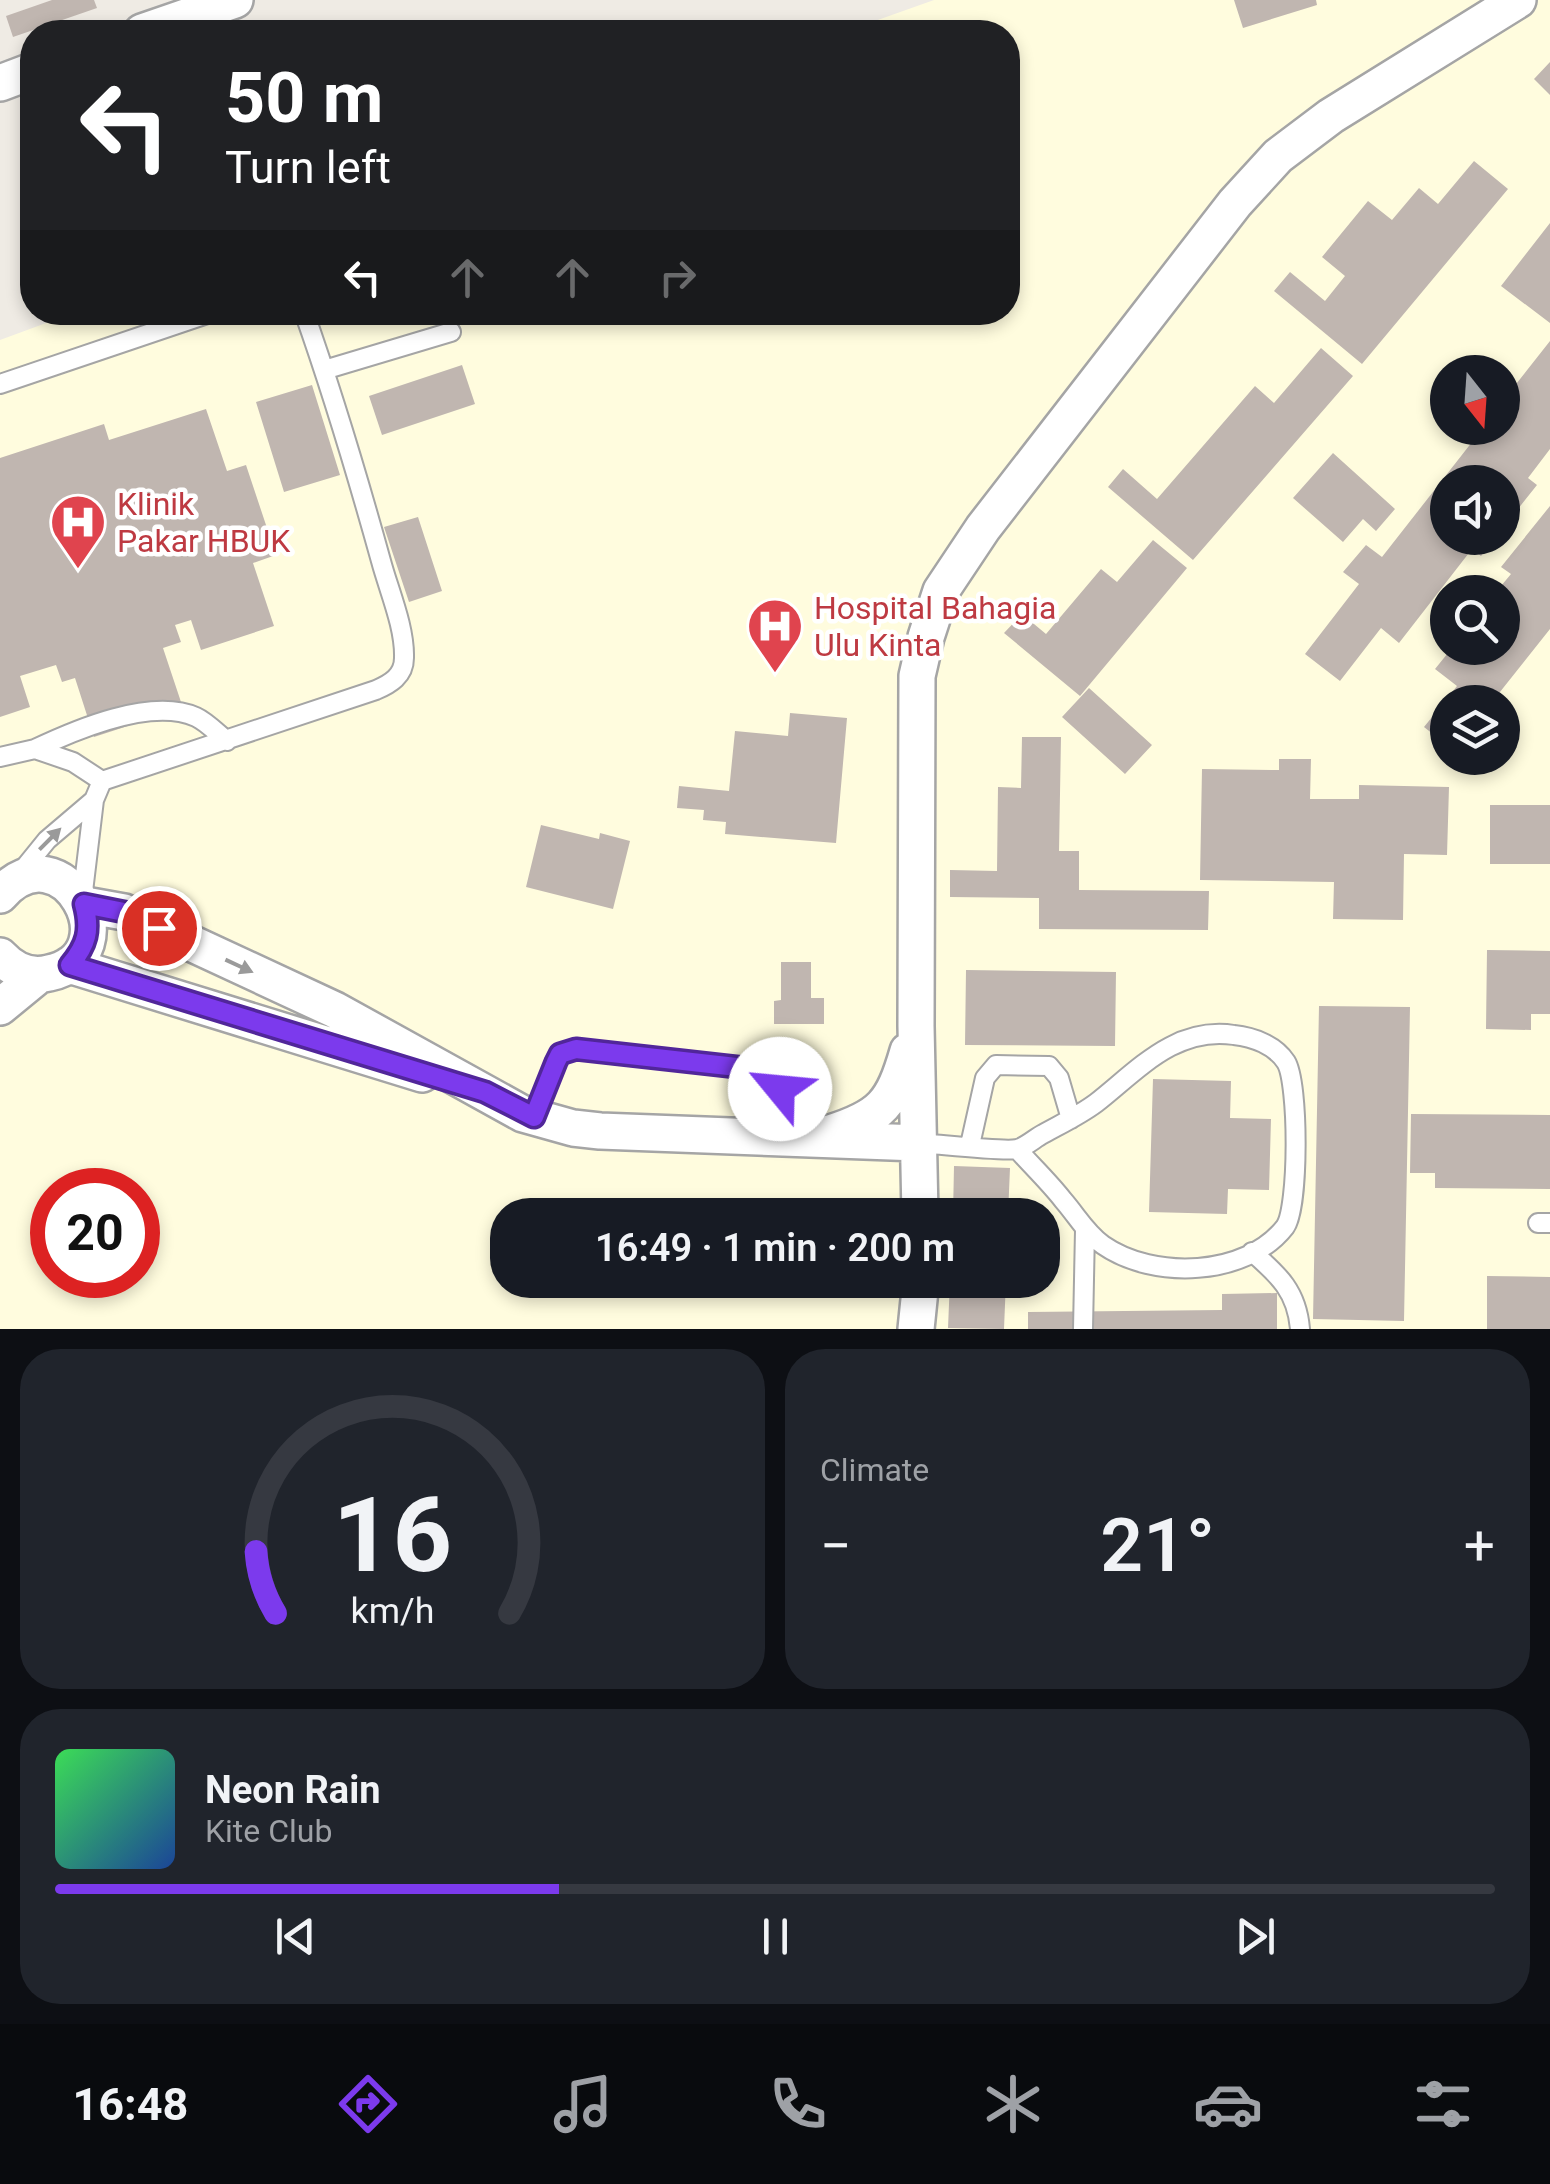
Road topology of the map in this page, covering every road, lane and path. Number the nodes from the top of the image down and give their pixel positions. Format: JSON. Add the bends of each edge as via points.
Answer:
{"nodes":[{"id":1,"x":235,"y":0,"type":"edge"},
{"id":2,"x":1518,"y":0,"type":"edge"},
{"id":3,"x":177,"y":20,"type":"edge"},
{"id":4,"x":175,"y":325,"type":"edge"},
{"id":5,"x":308,"y":325,"type":"edge"},
{"id":6,"x":451,"y":332,"type":"dead end"},
{"id":7,"x":324,"y":370,"type":"junction"},
{"id":8,"x":0,"y":384,"type":"edge"},
{"id":9,"x":228,"y":742,"type":"junction"},
{"id":10,"x":35,"y":749,"type":"junction"},
{"id":11,"x":0,"y":757,"type":"edge"},
{"id":12,"x":102,"y":782,"type":"junction"},
{"id":13,"x":94,"y":800,"type":"junction"},
{"id":14,"x":3,"y":891,"type":"edge"},
{"id":15,"x":83,"y":902,"type":"junction"},
{"id":16,"x":0,"y":956,"type":"edge"},
{"id":17,"x":54,"y":970,"type":"junction"},
{"id":18,"x":0,"y":1008,"type":"edge"},
{"id":19,"x":916,"y":1026,"type":"junction"},
{"id":20,"x":485,"y":1092,"type":"junction"},
{"id":21,"x":534,"y":1117,"type":"junction"},
{"id":22,"x":1070,"y":1120,"type":"junction"},
{"id":23,"x":781,"y":1135,"type":"junction"},
{"id":24,"x":816,"y":1137,"type":"junction"},
{"id":25,"x":918,"y":1143,"type":"junction"},
{"id":26,"x":970,"y":1145,"type":"junction"},
{"id":27,"x":1017,"y":1149,"type":"junction"},
{"id":28,"x":920,"y":1198,"type":"edge"},
{"id":29,"x":1086,"y":1230,"type":"junction"},
{"id":30,"x":1252,"y":1252,"type":"junction"},
{"id":31,"x":920,"y":1298,"type":"edge"},
{"id":32,"x":916,"y":1329,"type":"edge"},
{"id":33,"x":1083,"y":1329,"type":"edge"},
{"id":34,"x":1300,"y":1329,"type":"edge"}],
"edges":[{"from":1,"to":3,"type":"street"},
{"from":2,"to":19,"type":"street","via":[[1278,156],[983,528],[941,591],[917,676]]},
{"from":4,"to":8,"type":"lane"},
{"from":5,"to":7,"type":"lane"},
{"from":6,"to":7,"type":"lane"},
{"from":7,"to":9,"type":"lane","via":[[397,620],[401,671],[392,684]]},
{"from":9,"to":10,"type":"lane","via":[[195,716],[152,711],[85,725]]},
{"from":9,"to":12,"type":"lane"},
{"from":10,"to":11,"type":"lane"},
{"from":10,"to":12,"type":"lane","via":[[73,762]]},
{"from":12,"to":13,"type":"lane"},
{"from":14,"to":13,"type":"lane","one_way":true},
{"from":13,"to":15,"type":"lane"},
{"from":14,"to":15,"type":"street","via":[[23,878],[50,876]]},
{"from":15,"to":17,"type":"street","via":[[88,937],[81,952]]},
{"from":15,"to":20,"type":"street","one_way":true,"via":[[124,912],[335,1010]]},
{"from":16,"to":17,"type":"street","via":[[22,972]]},
{"from":17,"to":18,"type":"street"},
{"from":17,"to":20,"type":"street"},
{"from":19,"to":24,"type":"street","via":[[884,1107]]},
{"from":19,"to":25,"type":"street"},
{"from":20,"to":21,"type":"street"},
{"from":21,"to":23,"type":"street","via":[[600,1131]]},
{"from":21,"to":23,"type":"lane","via":[[560,1054],[576,1049],[764,1070],[780,1089]]},
{"from":22,"to":26,"type":"lane","via":[[1049,1066],[996,1065],[985,1078]]},
{"from":22,"to":27,"type":"lane"},
{"from":22,"to":30,"type":"lane","via":[[1146,1060],[1199,1035],[1249,1037],[1273,1048],[1293,1080],[1293,1205],[1287,1225]]},
{"from":23,"to":24,"type":"street"},
{"from":24,"to":25,"type":"street"},
{"from":25,"to":26,"type":"lane"},
{"from":25,"to":28,"type":"street"},
{"from":26,"to":27,"type":"lane"},
{"from":27,"to":29,"type":"lane"},
{"from":29,"to":30,"type":"lane","via":[[1119,1254],[1158,1267],[1203,1268]]},
{"from":29,"to":33,"type":"lane"},
{"from":30,"to":34,"type":"lane","via":[[1292,1293]]},
{"from":31,"to":32,"type":"street"}]}
